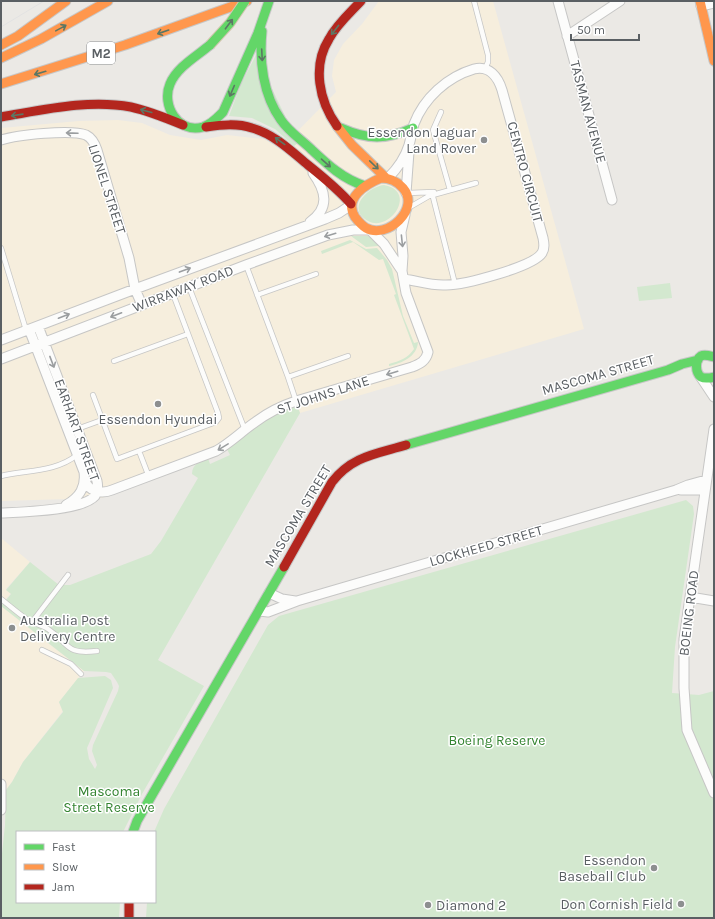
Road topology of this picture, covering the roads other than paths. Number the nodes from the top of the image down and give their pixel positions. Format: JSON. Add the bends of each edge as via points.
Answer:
{"nodes":[{"id":1,"x":66,"y":1,"type":"edge"},
{"id":2,"x":108,"y":1,"type":"edge"},
{"id":3,"x":246,"y":1,"type":"edge"},
{"id":4,"x":269,"y":1,"type":"edge"},
{"id":5,"x":361,"y":1,"type":"edge"},
{"id":6,"x":474,"y":1,"type":"edge"},
{"id":7,"x":558,"y":1,"type":"edge"},
{"id":8,"x":620,"y":1,"type":"edge"},
{"id":9,"x":714,"y":3,"type":"edge"},
{"id":10,"x":701,"y":4,"type":"edge"},
{"id":11,"x":264,"y":17,"type":"junction"},
{"id":12,"x":567,"y":36,"type":"junction"},
{"id":13,"x":1,"y":45,"type":"edge"},
{"id":14,"x":1,"y":58,"type":"edge"},
{"id":15,"x":714,"y":61,"type":"edge"},
{"id":16,"x":485,"y":69,"type":"junction"},
{"id":17,"x":1,"y":84,"type":"edge"},
{"id":18,"x":441,"y":112,"type":"dead end"},
{"id":19,"x":1,"y":117,"type":"edge"},
{"id":20,"x":335,"y":124,"type":"junction"},
{"id":21,"x":183,"y":125,"type":"junction"},
{"id":22,"x":198,"y":128,"type":"junction"},
{"id":23,"x":413,"y":128,"type":"junction"},
{"id":24,"x":1,"y":140,"type":"edge"},
{"id":25,"x":409,"y":144,"type":"junction"},
{"id":26,"x":307,"y":164,"type":"junction"},
{"id":27,"x":387,"y":178,"type":"junction"},
{"id":28,"x":476,"y":183,"type":"dead end"},
{"id":29,"x":365,"y":186,"type":"junction"},
{"id":30,"x":450,"y":190,"type":"junction"},
{"id":31,"x":406,"y":193,"type":"junction"},
{"id":32,"x":432,"y":194,"type":"junction"},
{"id":33,"x":612,"y":200,"type":"dead end"},
{"id":34,"x":351,"y":205,"type":"junction"},
{"id":35,"x":406,"y":210,"type":"junction"},
{"id":36,"x":302,"y":227,"type":"junction"},
{"id":37,"x":369,"y":230,"type":"junction"},
{"id":38,"x":1,"y":248,"type":"edge"},
{"id":39,"x":234,"y":252,"type":"junction"},
{"id":40,"x":242,"y":266,"type":"junction"},
{"id":41,"x":316,"y":274,"type":"dead end"},
{"id":42,"x":403,"y":275,"type":"junction"},
{"id":43,"x":456,"y":284,"type":"junction"},
{"id":44,"x":189,"y":287,"type":"junction"},
{"id":45,"x":135,"y":289,"type":"junction"},
{"id":46,"x":173,"y":294,"type":"junction"},
{"id":47,"x":257,"y":296,"type":"junction"},
{"id":48,"x":142,"y":305,"type":"junction"},
{"id":49,"x":38,"y":326,"type":"junction"},
{"id":50,"x":27,"y":330,"type":"junction"},
{"id":51,"x":188,"y":334,"type":"junction"},
{"id":52,"x":1,"y":340,"type":"edge"},
{"id":53,"x":40,"y":344,"type":"junction"},
{"id":54,"x":713,"y":346,"type":"dead end"},
{"id":55,"x":348,"y":356,"type":"dead end"},
{"id":56,"x":706,"y":357,"type":"edge"},
{"id":57,"x":1,"y":358,"type":"edge"},
{"id":58,"x":114,"y":361,"type":"dead end"},
{"id":59,"x":668,"y":370,"type":"junction"},
{"id":60,"x":699,"y":374,"type":"junction"},
{"id":61,"x":288,"y":377,"type":"junction"},
{"id":62,"x":714,"y":377,"type":"edge"},
{"id":63,"x":92,"y":395,"type":"dead end"},
{"id":64,"x":714,"y":397,"type":"edge"},
{"id":65,"x":296,"y":401,"type":"junction"},
{"id":66,"x":102,"y":420,"type":"junction"},
{"id":67,"x":77,"y":429,"type":"junction"},
{"id":68,"x":714,"y":429,"type":"edge"},
{"id":69,"x":245,"y":430,"type":"junction"},
{"id":70,"x":714,"y":433,"type":"edge"},
{"id":71,"x":139,"y":451,"type":"junction"},
{"id":72,"x":82,"y":453,"type":"junction"},
{"id":73,"x":1,"y":476,"type":"edge"},
{"id":74,"x":149,"y":477,"type":"junction"},
{"id":75,"x":85,"y":480,"type":"junction"},
{"id":76,"x":706,"y":480,"type":"junction"},
{"id":77,"x":676,"y":490,"type":"junction"},
{"id":78,"x":705,"y":490,"type":"junction"},
{"id":79,"x":97,"y":491,"type":"junction"},
{"id":80,"x":56,"y":508,"type":"junction"},
{"id":81,"x":1,"y":513,"type":"edge"},
{"id":82,"x":68,"y":575,"type":"dead end"},
{"id":83,"x":269,"y":593,"type":"junction"},
{"id":84,"x":690,"y":597,"type":"junction"},
{"id":85,"x":1,"y":599,"type":"edge"},
{"id":86,"x":297,"y":601,"type":"junction"},
{"id":87,"x":714,"y":601,"type":"edge"},
{"id":88,"x":259,"y":611,"type":"junction"},
{"id":89,"x":32,"y":622,"type":"junction"},
{"id":90,"x":42,"y":650,"type":"dead end"},
{"id":91,"x":97,"y":651,"type":"dead end"},
{"id":92,"x":81,"y":674,"type":"dead end"},
{"id":93,"x":1,"y":784,"type":"edge"},
{"id":94,"x":714,"y":793,"type":"edge"},
{"id":95,"x":1,"y":810,"type":"edge"},
{"id":96,"x":133,"y":831,"type":"edge"},
{"id":97,"x":129,"y":903,"type":"edge"},
{"id":98,"x":129,"y":918,"type":"edge"}],
"edges":[{"from":1,"to":13,"type":"main road","via":[[18,36]]},
{"from":14,"to":2,"type":"main road","one_way":true},
{"from":3,"to":17,"type":"main road","number":"M2","one_way":true,"via":[[63,66]]},
{"from":21,"to":3,"type":"main road","one_way":true,"bridge":true,"via":[[170,111],[167,99],[168,88],[173,78],[210,45]]},
{"from":4,"to":11,"type":"main road"},
{"from":5,"to":20,"type":"main road","one_way":true,"via":[[329,39],[320,63],[321,93],[326,109]]},
{"from":6,"to":16,"type":"lane","via":[[488,56]]},
{"from":7,"to":12,"type":"street","name":"TASMAN AVENUE"},
{"from":8,"to":12,"type":"street"},
{"from":9,"to":10,"type":"street"},
{"from":10,"to":15,"type":"main road"},
{"from":11,"to":22,"type":"main road","one_way":true,"via":[[223,112],[213,122]]},
{"from":11,"to":29,"type":"main road","one_way":true,"via":[[264,74],[271,100],[280,119],[340,175],[350,182]]},
{"from":12,"to":33,"type":"street","name":"TASMAN AVENUE"},
{"from":16,"to":23,"type":"street","via":[[468,71],[444,84],[422,109]]},
{"from":16,"to":43,"type":"street","name":"CENTRO CIRCUIT","via":[[497,78],[502,90],[544,245],[539,256],[521,266]]},
{"from":18,"to":30,"type":"lane","via":[[433,130]]},
{"from":21,"to":19,"type":"main road","one_way":true,"via":[[136,109],[94,105]]},
{"from":20,"to":23,"type":"main road","via":[[357,135],[371,138],[380,138]]},
{"from":20,"to":27,"type":"main road","one_way":true},
{"from":21,"to":22,"type":"main road"},
{"from":26,"to":22,"type":"main road","one_way":true,"via":[[280,141],[260,130],[230,125]]},
{"from":23,"to":25,"type":"street"},
{"from":45,"to":24,"type":"street","name":"LIONEL STREET","one_way":true,"via":[[129,258],[93,140],[88,136],[58,133]]},
{"from":25,"to":27,"type":"street","via":[[400,165]]},
{"from":25,"to":31,"type":"street"},
{"from":26,"to":34,"type":"main road","via":[[330,182]]},
{"from":26,"to":36,"type":"street","name":"WIRRAWAY ROAD","via":[[321,186],[324,206],[314,219]]},
{"from":27,"to":29,"type":"main road","via":[[377,179]]},
{"from":27,"to":31,"type":"main road","via":[[398,183]]},
{"from":28,"to":30,"type":"lane"},
{"from":29,"to":34,"type":"main road","via":[[354,197]]},
{"from":30,"to":32,"type":"lane"},
{"from":31,"to":32,"type":"lane"},
{"from":31,"to":35,"type":"main road"},
{"from":32,"to":35,"type":"lane"},
{"from":32,"to":43,"type":"lane"},
{"from":34,"to":36,"type":"street","name":"WIRRAWAY ROAD","via":[[331,217]]},
{"from":34,"to":37,"type":"main road","via":[[358,221]]},
{"from":35,"to":37,"type":"main road","via":[[391,226]]},
{"from":35,"to":42,"type":"street","name":"ST JOHNS LANE","one_way":true,"via":[[401,232]]},
{"from":36,"to":39,"type":"street","name":"WIRRAWAY ROAD"},
{"from":37,"to":40,"type":"street","name":"WIRRAWAY ROAD","one_way":true,"via":[[328,235]]},
{"from":37,"to":42,"type":"street","name":"ST JOHNS LANE","via":[[384,244]]},
{"from":38,"to":50,"type":"lane"},
{"from":39,"to":40,"type":"street"},
{"from":45,"to":39,"type":"street","name":"WIRRAWAY ROAD","one_way":true},
{"from":40,"to":44,"type":"street","name":"WIRRAWAY ROAD"},
{"from":40,"to":47,"type":"lane"},
{"from":41,"to":47,"type":"lane"},
{"from":42,"to":43,"type":"street","name":"CENTRO CIRCUIT","via":[[436,285]]},
{"from":42,"to":65,"type":"street","name":"ST JOHNS LANE","one_way":true,"via":[[410,306],[427,350],[426,358],[412,367]]},
{"from":44,"to":46,"type":"street","name":"WIRRAWAY ROAD"},
{"from":44,"to":69,"type":"lane"},
{"from":45,"to":48,"type":"street","name":"LIONEL STREET"},
{"from":49,"to":45,"type":"street","name":"WIRRAWAY ROAD","one_way":true},
{"from":46,"to":48,"type":"street","name":"WIRRAWAY ROAD"},
{"from":46,"to":51,"type":"lane"},
{"from":47,"to":61,"type":"lane"},
{"from":48,"to":53,"type":"street","name":"WIRRAWAY ROAD","one_way":true},
{"from":49,"to":50,"type":"street","name":"WIRRAWAY ROAD"},
{"from":49,"to":53,"type":"street","name":"EARHART STREET"},
{"from":50,"to":52,"type":"street","name":"WIRRAWAY ROAD"},
{"from":50,"to":53,"type":"street","name":"EARHART STREET"},
{"from":51,"to":58,"type":"lane"},
{"from":51,"to":71,"type":"lane","via":[[218,418],[215,422]]},
{"from":53,"to":57,"type":"street","name":"WIRRAWAY ROAD"},
{"from":53,"to":67,"type":"street","name":"EARHART STREET","one_way":true},
{"from":53,"to":72,"type":"street","name":"EARHART STREET"},
{"from":54,"to":56,"type":"main road"},
{"from":55,"to":61,"type":"lane"},
{"from":56,"to":59,"type":"main road","name":"MASCOMA STREET"},
{"from":56,"to":60,"type":"main road","via":[[696,366]]},
{"from":59,"to":60,"type":"main road","name":"MASCOMA STREET"},
{"from":59,"to":83,"type":"main road","name":"MASCOMA STREET","via":[[353,461],[345,466],[332,482]]},
{"from":60,"to":62,"type":"main road","name":"MASCOMA STREET","via":[[707,378]]},
{"from":60,"to":64,"type":"street"},
{"from":61,"to":65,"type":"lane"},
{"from":63,"to":66,"type":"lane"},
{"from":65,"to":69,"type":"street","name":"ST JOHNS LANE","via":[[271,411]]},
{"from":66,"to":67,"type":"lane"},
{"from":66,"to":71,"type":"lane","via":[[117,459]]},
{"from":67,"to":72,"type":"street","name":"EARHART STREET"},
{"from":68,"to":70,"type":"street","name":"BOEING ROAD"},
{"from":69,"to":74,"type":"street","name":"ST JOHNS LANE","one_way":true,"via":[[216,451]]},
{"from":70,"to":76,"type":"street","name":"BOEING ROAD"},
{"from":71,"to":74,"type":"lane"},
{"from":72,"to":73,"type":"lane","via":[[62,465]]},
{"from":72,"to":75,"type":"street","name":"EARHART STREET"},
{"from":72,"to":79,"type":"street","name":"EARHART STREET","via":[[98,482]]},
{"from":74,"to":79,"type":"street","name":"ST JOHNS LANE","via":[[109,491]]},
{"from":75,"to":79,"type":"street","via":[[89,488]]},
{"from":75,"to":80,"type":"street","name":"EARHART STREET","via":[[83,489],[76,498]]},
{"from":76,"to":77,"type":"street","name":"LOCKHEED STREET"},
{"from":76,"to":78,"type":"street","name":"BOEING ROAD"},
{"from":77,"to":78,"type":"street","name":"LOCKHEED STREET"},
{"from":77,"to":86,"type":"street","name":"LOCKHEED STREET"},
{"from":78,"to":84,"type":"street","name":"BOEING ROAD"},
{"from":79,"to":80,"type":"street","name":"EARHART STREET","via":[[84,503]]},
{"from":80,"to":81,"type":"street","name":"EARHART STREET"},
{"from":82,"to":89,"type":"lane"},
{"from":83,"to":86,"type":"street","name":"LOCKHEED STREET","via":[[282,599]]},
{"from":83,"to":88,"type":"main road","name":"MASCOMA STREET"},
{"from":84,"to":87,"type":"street"},
{"from":84,"to":94,"type":"street","name":"BOEING ROAD","via":[[683,663],[685,731]]},
{"from":85,"to":89,"type":"lane"},
{"from":86,"to":88,"type":"street","name":"LOCKHEED STREET","via":[[268,612]]},
{"from":88,"to":96,"type":"main road","name":"MASCOMA STREET"},
{"from":89,"to":91,"type":"lane","via":[[50,630],[71,649],[83,652]]},
{"from":90,"to":92,"type":"lane","via":[[71,664]]},
{"from":93,"to":95,"type":"street"},
{"from":97,"to":98,"type":"main road"}]}
